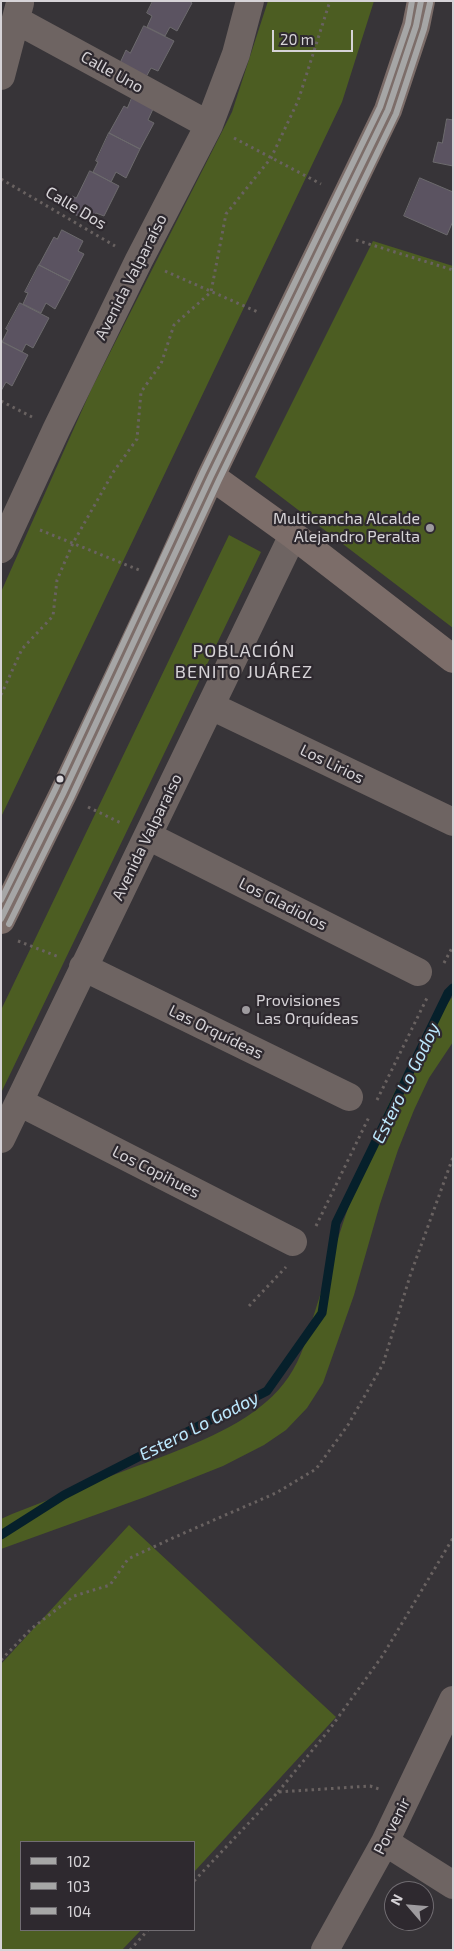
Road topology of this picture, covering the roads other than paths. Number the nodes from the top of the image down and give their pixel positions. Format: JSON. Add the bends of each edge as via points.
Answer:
{"nodes":[{"id":1,"x":250,"y":1,"type":"edge"},
{"id":2,"x":422,"y":1,"type":"edge"},
{"id":3,"x":18,"y":10,"type":"edge"},
{"id":4,"x":1,"y":76,"type":"edge"},
{"id":5,"x":209,"y":125,"type":"junction"},
{"id":6,"x":211,"y":476,"type":"junction"},
{"id":7,"x":8,"y":516,"type":"edge"},
{"id":8,"x":294,"y":535,"type":"junction"},
{"id":9,"x":1,"y":549,"type":"edge"},
{"id":10,"x":453,"y":659,"type":"edge"},
{"id":11,"x":211,"y":706,"type":"junction"},
{"id":12,"x":453,"y":822,"type":"edge"},
{"id":13,"x":148,"y":836,"type":"junction"},
{"id":14,"x":8,"y":888,"type":"edge"},
{"id":15,"x":6,"y":929,"type":"edge"},
{"id":16,"x":84,"y":967,"type":"junction"},
{"id":17,"x":424,"y":981,"type":"road end"},
{"id":18,"x":349,"y":1097,"type":"dead end"},
{"id":19,"x":19,"y":1102,"type":"junction"},
{"id":20,"x":1,"y":1140,"type":"edge"},
{"id":21,"x":299,"y":1244,"type":"road end"},
{"id":22,"x":453,"y":1700,"type":"edge"},
{"id":23,"x":385,"y":1842,"type":"junction"},
{"id":24,"x":453,"y":1885,"type":"edge"},
{"id":25,"x":325,"y":1950,"type":"edge"}],
"edges":[{"from":1,"to":5,"type":"street","name":"Avenida Valparaíso","via":[[236,54]]},
{"from":2,"to":6,"type":"main road","via":[[388,110]]},
{"from":3,"to":4,"type":"street"},
{"from":3,"to":5,"type":"street","name":"Calle Uno"},
{"from":5,"to":7,"type":"street","name":"Avenida Valparaíso","via":[[138,260],[56,430]]},
{"from":6,"to":8,"type":"main road"},
{"from":6,"to":14,"type":"main road","via":[[63,794]]},
{"from":7,"to":9,"type":"street","name":"Avenida Valparaíso"},
{"from":8,"to":10,"type":"main road"},
{"from":8,"to":11,"type":"street","name":"Avenida Valparaíso"},
{"from":11,"to":12,"type":"street","name":"Los Lirios"},
{"from":11,"to":13,"type":"street","name":"Avenida Valparaíso"},
{"from":13,"to":16,"type":"street","name":"Avenida Valparaíso"},
{"from":13,"to":17,"type":"street","name":"Los Gladiolos"},
{"from":14,"to":15,"type":"main road"},
{"from":16,"to":18,"type":"street","name":"Las Orquídeas"},
{"from":16,"to":19,"type":"street","name":"Avenida Valparaíso"},
{"from":19,"to":20,"type":"street","name":"Avenida Valparaíso"},
{"from":19,"to":21,"type":"street","name":"Los Copihues"},
{"from":22,"to":23,"type":"street","name":"Porvenir"},
{"from":23,"to":24,"type":"street"},
{"from":23,"to":25,"type":"street","name":"Porvenir"}]}
